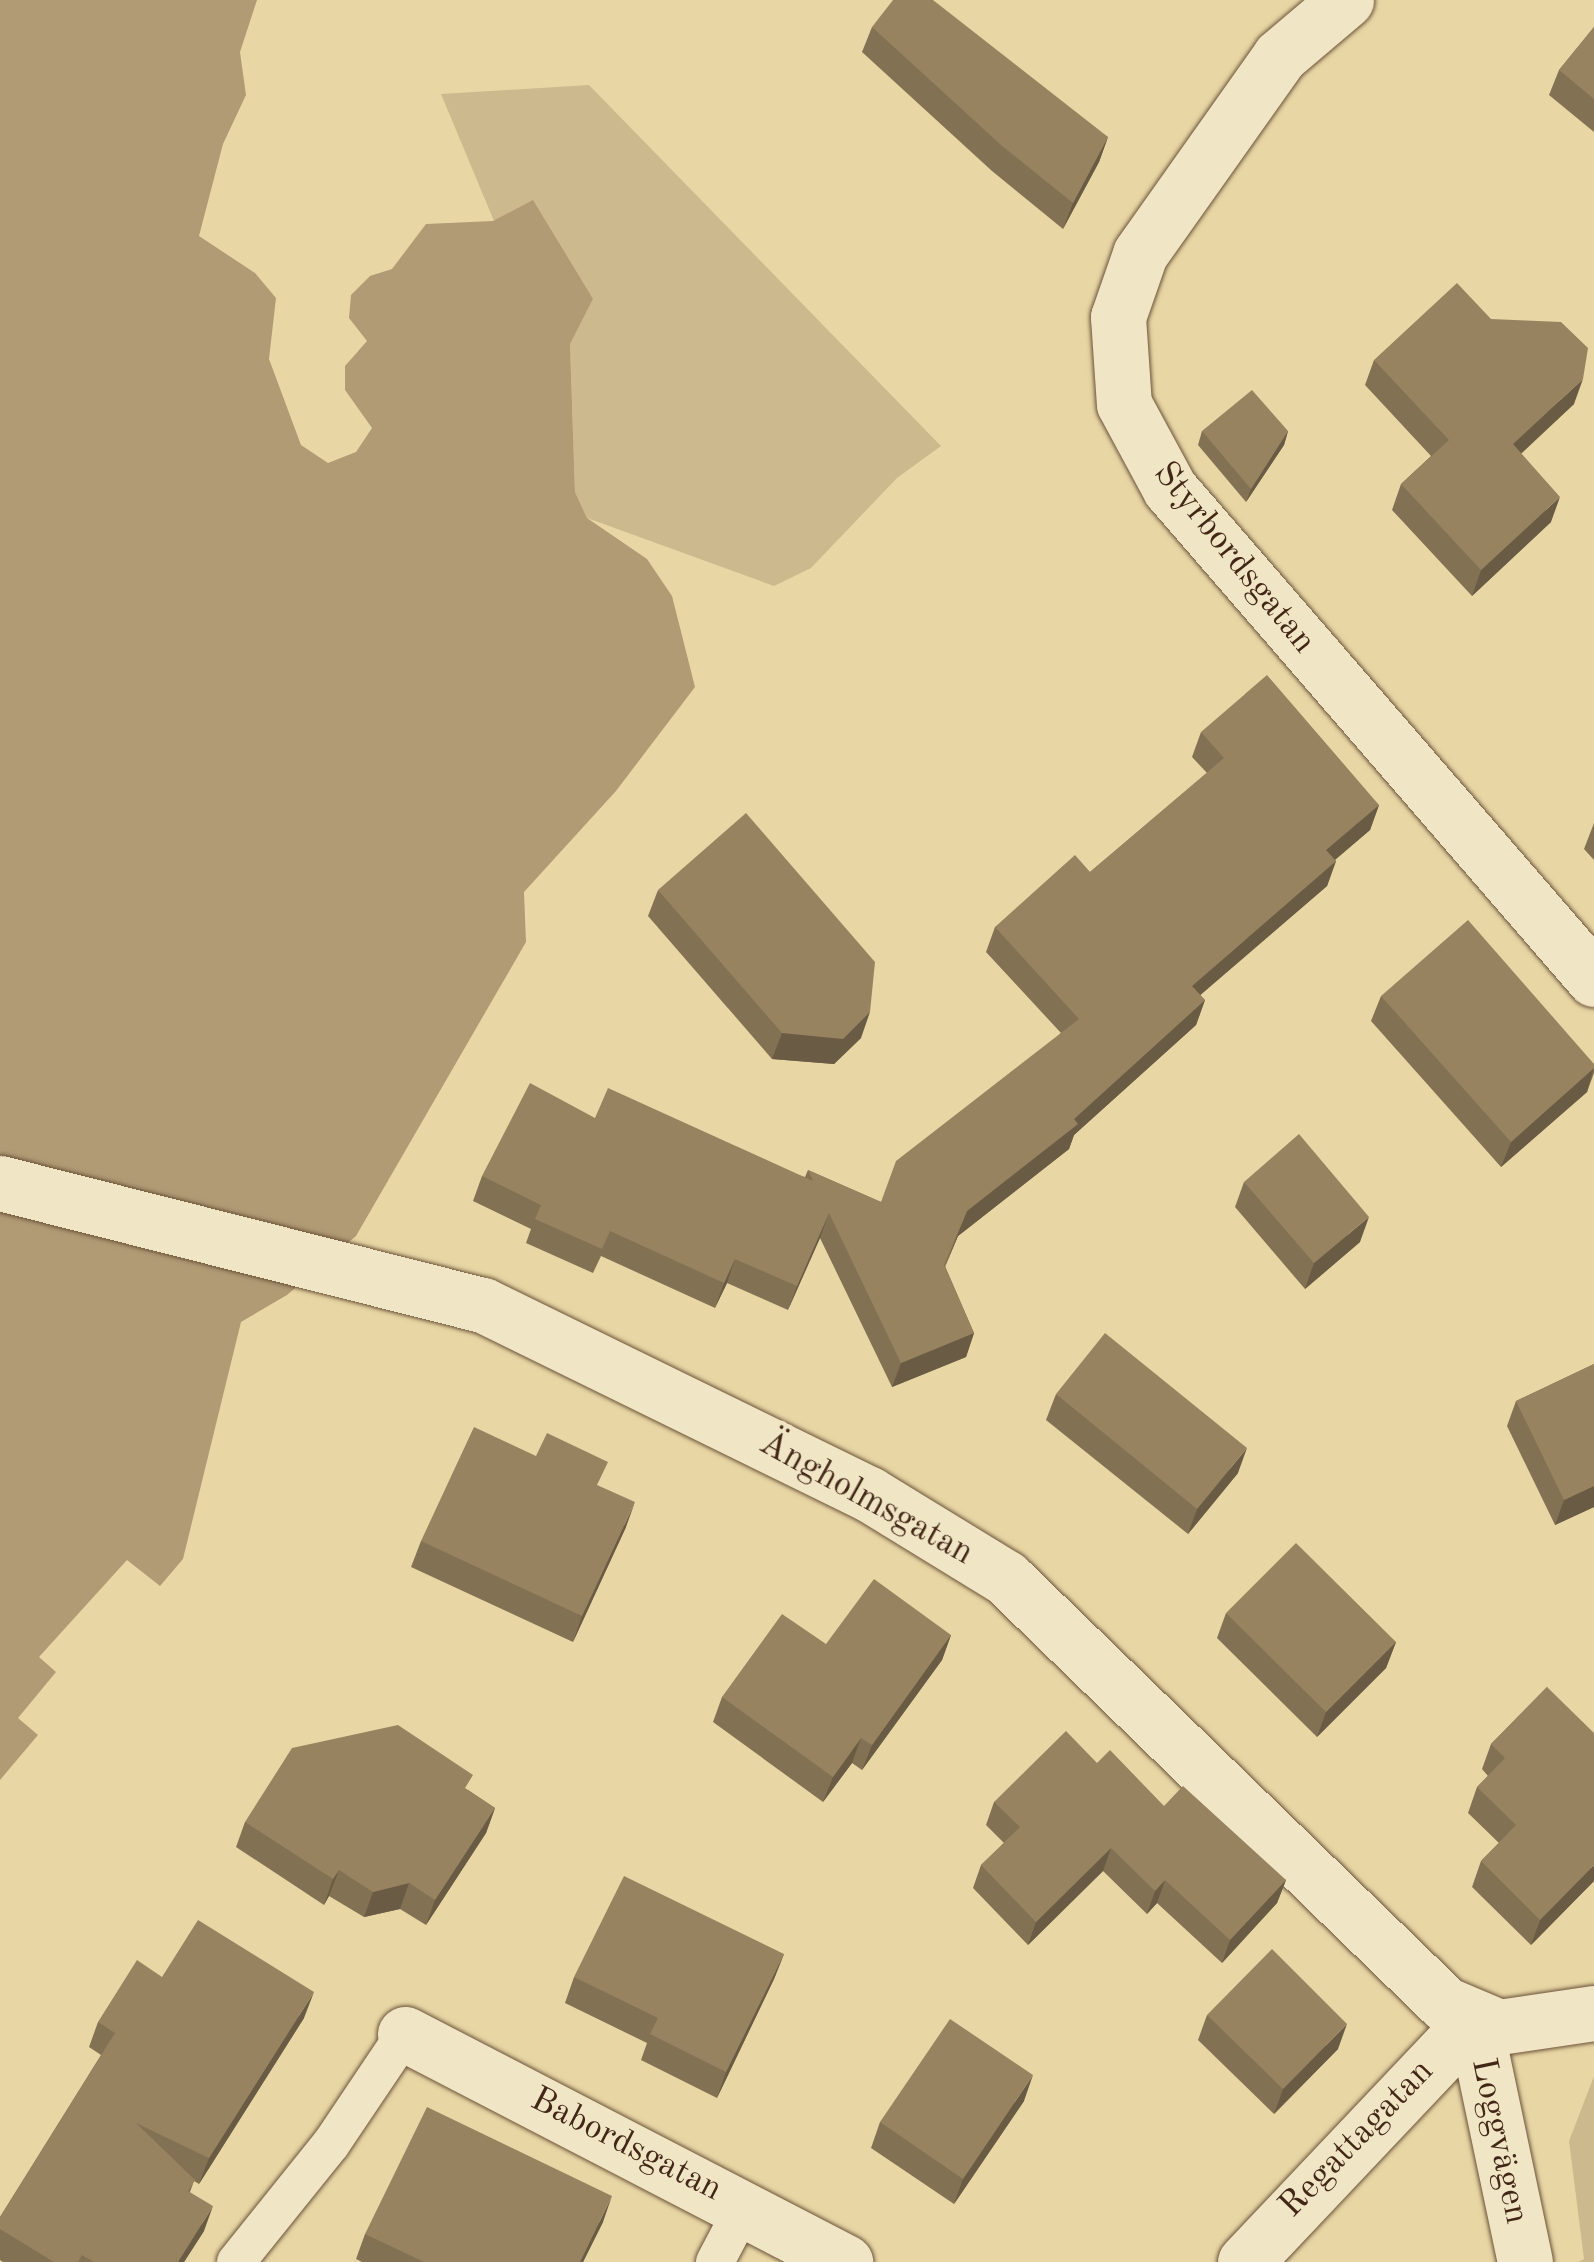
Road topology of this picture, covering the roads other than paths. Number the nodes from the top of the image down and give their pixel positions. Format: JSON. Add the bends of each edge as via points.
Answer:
{"nodes":[{"id":1,"x":1346,"y":0,"type":"edge"},
{"id":2,"x":1594,"y":980,"type":"edge"},
{"id":3,"x":0,"y":1184,"type":"edge"},
{"id":4,"x":1594,"y":2012,"type":"edge"},
{"id":5,"x":1474,"y":2020,"type":"junction"},
{"id":6,"x":405,"y":2034,"type":"joint"},
{"id":7,"x":745,"y":2205,"type":"junction"},
{"id":8,"x":236,"y":2262,"type":"edge"},
{"id":9,"x":715,"y":2262,"type":"edge"},
{"id":10,"x":845,"y":2262,"type":"edge"},
{"id":11,"x":1244,"y":2262,"type":"edge"},
{"id":12,"x":1525,"y":2262,"type":"edge"}],
"edges":[{"from":1,"to":2,"type":"street","name":"Styrbordsgatan","via":[[1280,56],[1140,254],[1118,317],[1124,404],[1170,489]]},
{"from":3,"to":5,"type":"street","name":"Ängholmsgatan","via":[[483,1305],[950,1540],[1006,1578],[1445,2004]]},
{"from":4,"to":5,"type":"street","via":[[1499,2027]]},
{"from":5,"to":11,"type":"street","name":"Regattagatan"},
{"from":5,"to":12,"type":"street","name":"Loggvägen"},
{"from":6,"to":7,"type":"street","name":"Babordsgatan"},
{"from":6,"to":8,"type":"lane","via":[[331,2144]]},
{"from":7,"to":9,"type":"lane"},
{"from":7,"to":10,"type":"street","name":"Babordsgatan"}]}
